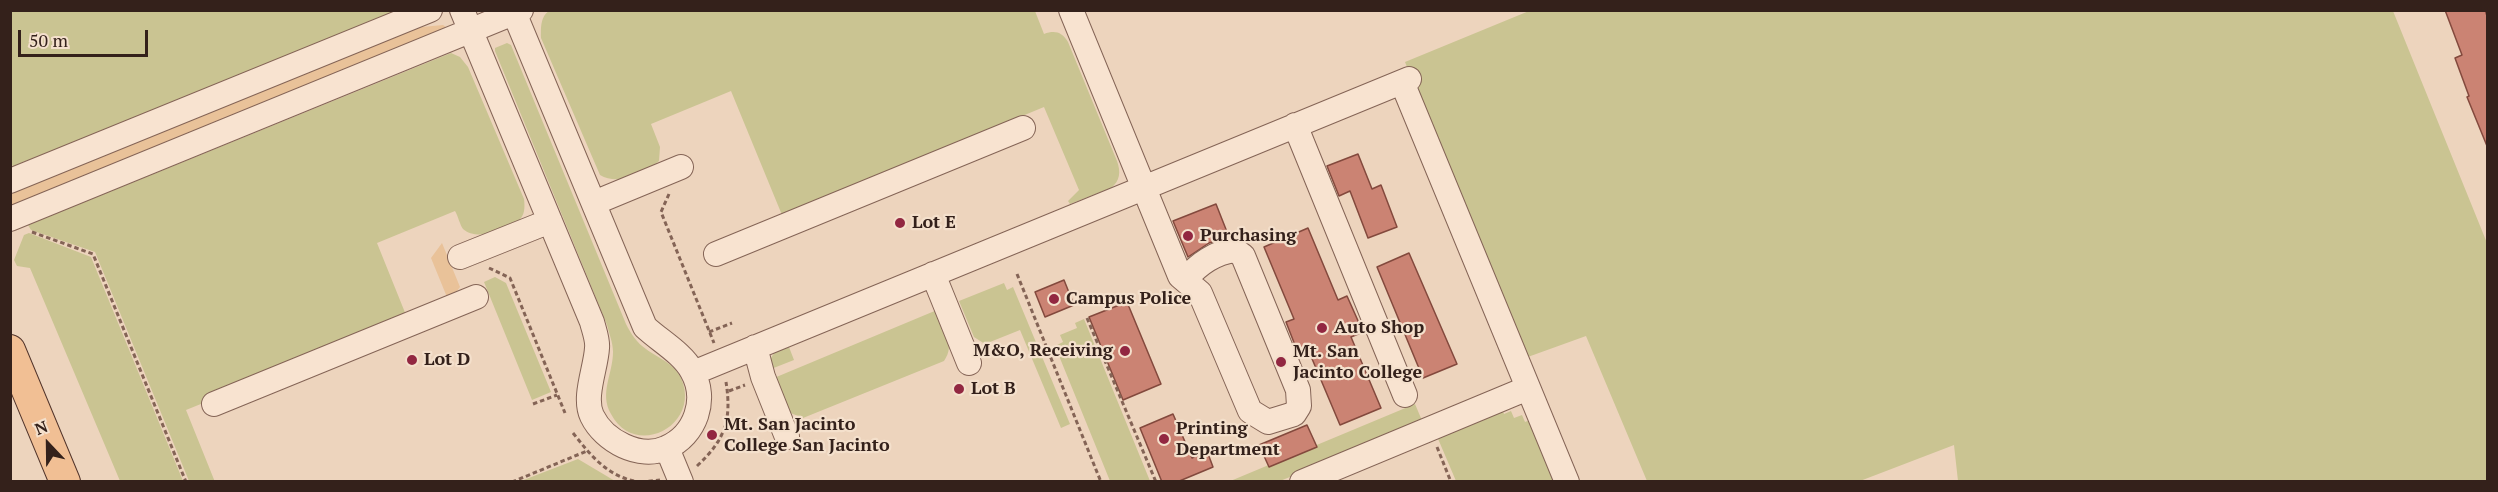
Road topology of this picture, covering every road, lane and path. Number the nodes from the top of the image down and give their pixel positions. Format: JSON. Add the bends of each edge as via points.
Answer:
{"nodes":[{"id":1,"x":430,"y":10,"type":"edge"},
{"id":2,"x":1071,"y":10,"type":"edge"},
{"id":3,"x":516,"y":11,"type":"edge"},
{"id":4,"x":466,"y":21,"type":"edge"},
{"id":5,"x":1295,"y":125,"type":"junction"},
{"id":6,"x":1023,"y":128,"type":"dead end"},
{"id":7,"x":681,"y":168,"type":"joint"},
{"id":8,"x":10,"y":181,"type":"edge"},
{"id":9,"x":1144,"y":188,"type":"junction"},
{"id":10,"x":594,"y":203,"type":"junction"},
{"id":11,"x":550,"y":221,"type":"junction"},
{"id":12,"x":17,"y":224,"type":"edge"},
{"id":13,"x":716,"y":254,"type":"dead end"},
{"id":14,"x":460,"y":257,"type":"dead end"},
{"id":15,"x":486,"y":267,"type":"dead end"},
{"id":16,"x":933,"y":274,"type":"junction"},
{"id":17,"x":1017,"y":274,"type":"dead end"},
{"id":18,"x":1186,"y":279,"type":"junction"},
{"id":19,"x":476,"y":297,"type":"dead end"},
{"id":20,"x":1087,"y":318,"type":"dead end"},
{"id":21,"x":732,"y":322,"type":"dead end"},
{"id":22,"x":709,"y":332,"type":"junction"},
{"id":23,"x":755,"y":347,"type":"junction"},
{"id":24,"x":10,"y":350,"type":"edge"},
{"id":25,"x":716,"y":350,"type":"dead end"},
{"id":26,"x":969,"y":363,"type":"dead end"},
{"id":27,"x":693,"y":373,"type":"junction"},
{"id":28,"x":749,"y":383,"type":"dead end"},
{"id":29,"x":1528,"y":388,"type":"junction"},
{"id":30,"x":728,"y":392,"type":"dead end"},
{"id":31,"x":557,"y":395,"type":"junction"},
{"id":32,"x":1405,"y":395,"type":"dead end"},
{"id":33,"x":214,"y":404,"type":"dead end"},
{"id":34,"x":533,"y":404,"type":"dead end"},
{"id":35,"x":565,"y":413,"type":"dead end"},
{"id":36,"x":1430,"y":429,"type":"junction"},
{"id":37,"x":573,"y":433,"type":"dead end"},
{"id":38,"x":788,"y":436,"type":"dead end"},
{"id":39,"x":667,"y":448,"type":"junction"},
{"id":40,"x":587,"y":451,"type":"junction"},
{"id":41,"x":65,"y":482,"type":"edge"},
{"id":42,"x":186,"y":482,"type":"edge"},
{"id":43,"x":512,"y":482,"type":"edge"},
{"id":44,"x":639,"y":482,"type":"edge"},
{"id":45,"x":681,"y":482,"type":"edge"},
{"id":46,"x":1101,"y":482,"type":"edge"},
{"id":47,"x":1156,"y":482,"type":"edge"},
{"id":48,"x":1302,"y":482,"type":"edge"},
{"id":49,"x":1451,"y":482,"type":"edge"},
{"id":50,"x":1567,"y":482,"type":"edge"}],
"edges":[{"from":1,"to":8,"type":"street"},
{"from":2,"to":9,"type":"street"},
{"from":3,"to":4,"type":"street"},
{"from":3,"to":10,"type":"street"},
{"from":4,"to":11,"type":"street"},
{"from":4,"to":12,"type":"street"},
{"from":5,"to":9,"type":"street"},
{"from":5,"to":29,"type":"street","via":[[1405,80]]},
{"from":5,"to":32,"type":"street"},
{"from":6,"to":13,"type":"street"},
{"from":7,"to":10,"type":"street"},
{"from":7,"to":22,"type":"path","via":[[661,212]]},
{"from":9,"to":16,"type":"street"},
{"from":9,"to":18,"type":"street","via":[[1180,276]]},
{"from":10,"to":27,"type":"street","via":[[645,327],[679,355]]},
{"from":11,"to":14,"type":"street"},
{"from":11,"to":39,"type":"street","via":[[592,322],[598,346],[591,414],[605,434],[627,447],[645,451]]},
{"from":12,"to":42,"type":"path","via":[[93,254]]},
{"from":15,"to":31,"type":"path","via":[[510,278]]},
{"from":16,"to":23,"type":"street"},
{"from":16,"to":26,"type":"street"},
{"from":17,"to":46,"type":"path"},
{"from":18,"to":18,"type":"street","via":[[1200,293],[1250,411],[1268,422],[1293,414],[1299,406],[1298,390],[1243,256],[1235,250],[1228,251],[1201,263]]},
{"from":19,"to":33,"type":"street"},
{"from":20,"to":47,"type":"path"},
{"from":21,"to":22,"type":"path"},
{"from":22,"to":25,"type":"path"},
{"from":23,"to":27,"type":"street"},
{"from":23,"to":38,"type":"street"},
{"from":24,"to":41,"type":"main road"},
{"from":27,"to":39,"type":"street","via":[[700,396],[695,420]]},
{"from":28,"to":30,"type":"path"},
{"from":29,"to":36,"type":"street"},
{"from":29,"to":50,"type":"street"},
{"from":31,"to":34,"type":"path"},
{"from":31,"to":35,"type":"path"},
{"from":36,"to":48,"type":"street"},
{"from":36,"to":49,"type":"path"},
{"from":37,"to":40,"type":"path"},
{"from":39,"to":45,"type":"street"},
{"from":40,"to":43,"type":"path"},
{"from":40,"to":44,"type":"path","via":[[604,469]]}]}
